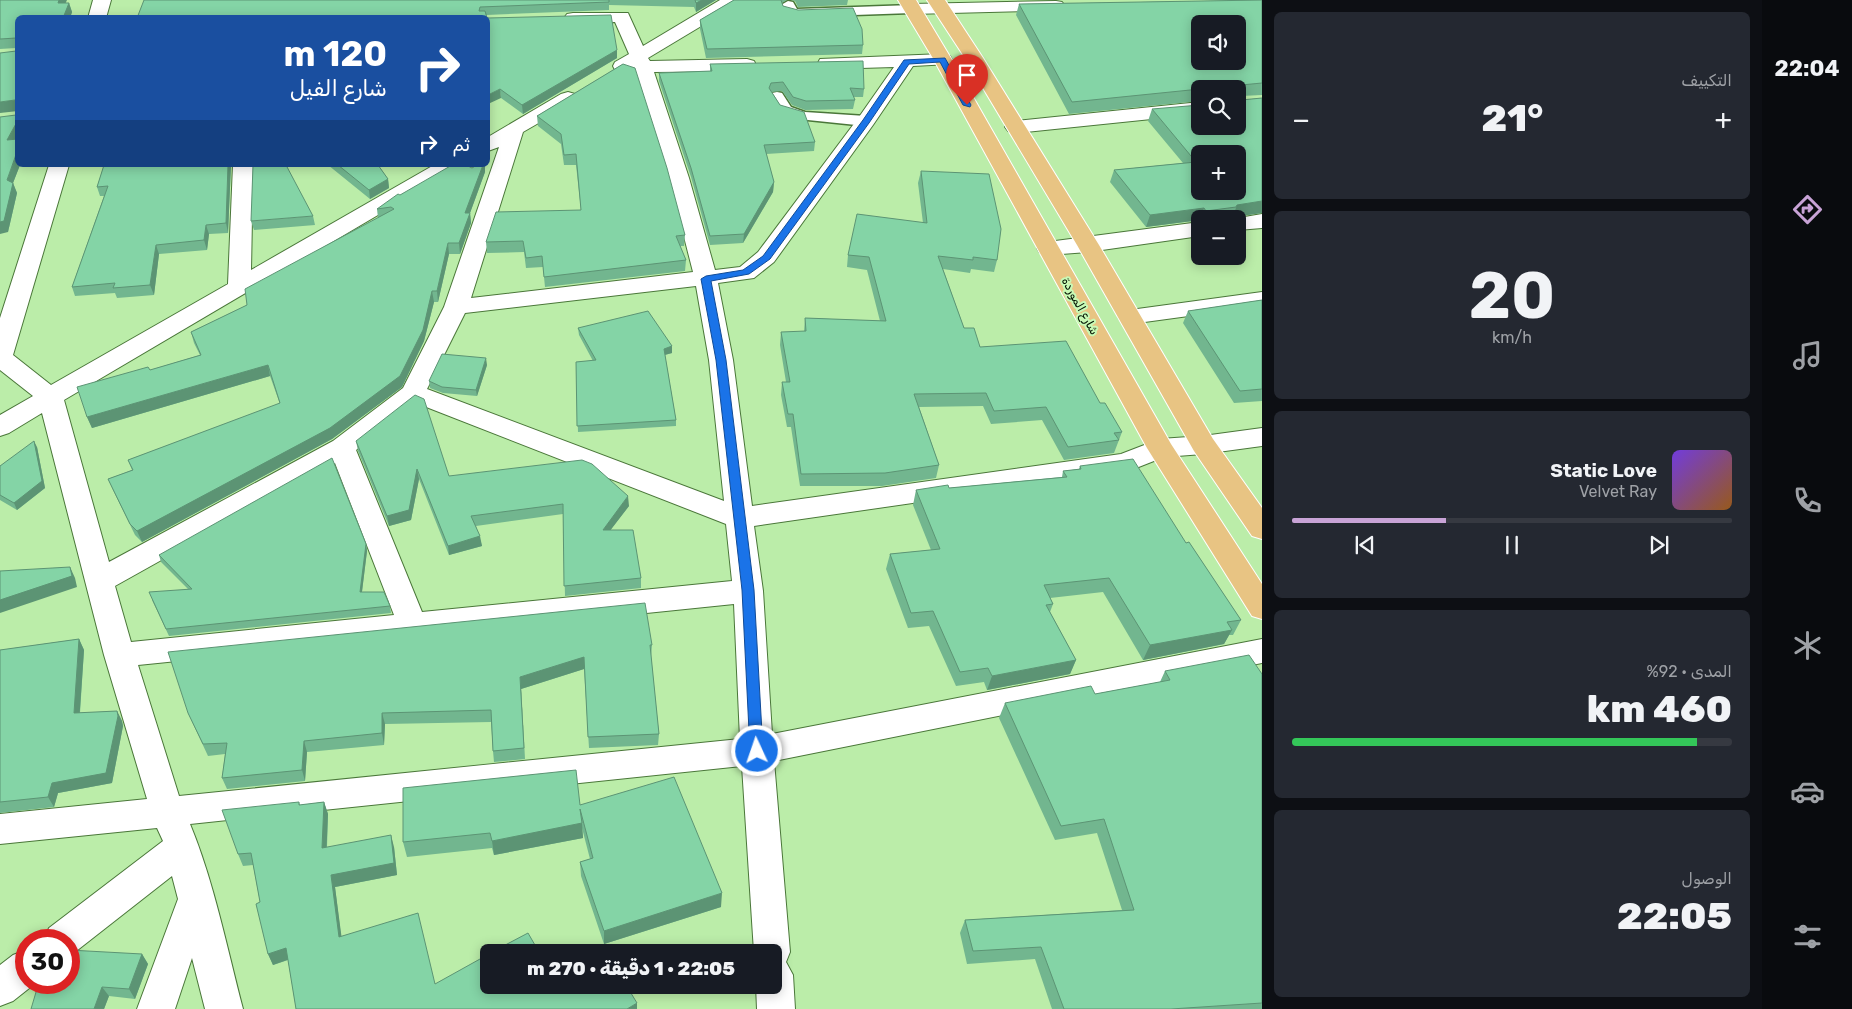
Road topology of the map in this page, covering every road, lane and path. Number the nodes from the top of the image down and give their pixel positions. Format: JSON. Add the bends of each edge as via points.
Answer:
{"nodes":[{"id":1,"x":102,"y":0,"type":"edge"},
{"id":2,"x":732,"y":0,"type":"edge"},
{"id":3,"x":909,"y":4,"type":"edge"},
{"id":4,"x":938,"y":4,"type":"edge"},
{"id":5,"x":788,"y":5,"type":"edge"},
{"id":6,"x":1077,"y":6,"type":"edge"},
{"id":7,"x":620,"y":9,"type":"edge"},
{"id":8,"x":97,"y":15,"type":"edge"},
{"id":9,"x":555,"y":19,"type":"edge"},
{"id":10,"x":943,"y":60,"type":"junction"},
{"id":11,"x":907,"y":61,"type":"junction"},
{"id":12,"x":641,"y":62,"type":"junction"},
{"id":13,"x":809,"y":64,"type":"edge"},
{"id":14,"x":760,"y":65,"type":"edge"},
{"id":15,"x":606,"y":76,"type":"edge"},
{"id":16,"x":580,"y":91,"type":"edge"},
{"id":17,"x":777,"y":96,"type":"edge"},
{"id":18,"x":1191,"y":109,"type":"edge"},
{"id":19,"x":866,"y":122,"type":"junction"},
{"id":20,"x":1015,"y":127,"type":"junction"},
{"id":21,"x":514,"y":131,"type":"junction"},
{"id":22,"x":490,"y":144,"type":"edge"},
{"id":23,"x":58,"y":167,"type":"edge"},
{"id":24,"x":243,"y":167,"type":"edge"},
{"id":25,"x":446,"y":167,"type":"edge"},
{"id":26,"x":1262,"y":221,"type":"edge"},
{"id":27,"x":1246,"y":223,"type":"edge"},
{"id":28,"x":1191,"y":230,"type":"edge"},
{"id":29,"x":1088,"y":245,"type":"junction"},
{"id":30,"x":1048,"y":248,"type":"junction"},
{"id":31,"x":706,"y":279,"type":"junction"},
{"id":32,"x":239,"y":287,"type":"junction"},
{"id":33,"x":1262,"y":299,"type":"edge"},
{"id":34,"x":456,"y":307,"type":"junction"},
{"id":35,"x":1130,"y":317,"type":"junction"},
{"id":36,"x":0,"y":356,"type":"edge"},
{"id":37,"x":413,"y":393,"type":"junction"},
{"id":38,"x":50,"y":397,"type":"junction"},
{"id":39,"x":0,"y":427,"type":"edge"},
{"id":40,"x":1262,"y":437,"type":"edge"},
{"id":41,"x":1202,"y":445,"type":"junction"},
{"id":42,"x":342,"y":447,"type":"junction"},
{"id":43,"x":1160,"y":448,"type":"junction"},
{"id":44,"x":739,"y":518,"type":"junction"},
{"id":45,"x":1262,"y":529,"type":"edge"},
{"id":46,"x":98,"y":581,"type":"junction"},
{"id":47,"x":748,"y":590,"type":"junction"},
{"id":48,"x":1262,"y":608,"type":"edge"},
{"id":49,"x":413,"y":626,"type":"junction"},
{"id":50,"x":1262,"y":651,"type":"edge"},
{"id":51,"x":119,"y":655,"type":"junction"},
{"id":52,"x":757,"y":751,"type":"junction"},
{"id":53,"x":167,"y":810,"type":"junction"},
{"id":54,"x":0,"y":829,"type":"edge"},
{"id":55,"x":182,"y":847,"type":"junction"},
{"id":56,"x":196,"y":897,"type":"junction"},
{"id":57,"x":76,"y":929,"type":"edge"},
{"id":58,"x":771,"y":944,"type":"edge"},
{"id":59,"x":15,"y":976,"type":"edge"},
{"id":60,"x":0,"y":988,"type":"edge"},
{"id":61,"x":775,"y":994,"type":"edge"},
{"id":62,"x":156,"y":1009,"type":"edge"},
{"id":63,"x":224,"y":1009,"type":"edge"},
{"id":64,"x":776,"y":1009,"type":"edge"}],
"edges":[{"from":1,"to":8,"type":"street"},
{"from":2,"to":12,"type":"street"},
{"from":3,"to":4,"type":"street"},
{"from":3,"to":5,"type":"lane","via":[[797,14],[790,11]]},
{"from":3,"to":10,"type":"main road","name":"شارع الموردة"},
{"from":4,"to":6,"type":"street"},
{"from":4,"to":20,"type":"main road"},
{"from":7,"to":9,"type":"street"},
{"from":7,"to":12,"type":"street"},
{"from":10,"to":11,"type":"street"},
{"from":10,"to":30,"type":"main road","name":"شارع الموردة"},
{"from":11,"to":13,"type":"street"},
{"from":11,"to":19,"type":"street"},
{"from":12,"to":14,"type":"street"},
{"from":12,"to":15,"type":"street"},
{"from":12,"to":31,"type":"street"},
{"from":16,"to":21,"type":"street"},
{"from":17,"to":19,"type":"lane","via":[[786,110],[803,116]]},
{"from":18,"to":20,"type":"street"},
{"from":19,"to":31,"type":"street","via":[[766,258],[746,272]]},
{"from":20,"to":29,"type":"main road"},
{"from":21,"to":22,"type":"street"},
{"from":21,"to":34,"type":"street"},
{"from":23,"to":36,"type":"street"},
{"from":24,"to":32,"type":"street"},
{"from":25,"to":32,"type":"street"},
{"from":26,"to":27,"type":"street"},
{"from":28,"to":29,"type":"street"},
{"from":29,"to":30,"type":"street"},
{"from":29,"to":35,"type":"main road"},
{"from":30,"to":43,"type":"main road","name":"شارع الموردة"},
{"from":31,"to":34,"type":"street"},
{"from":31,"to":44,"type":"street","via":[[721,360]]},
{"from":32,"to":38,"type":"street"},
{"from":33,"to":35,"type":"street"},
{"from":34,"to":37,"type":"street"},
{"from":35,"to":41,"type":"main road"},
{"from":36,"to":38,"type":"street"},
{"from":37,"to":42,"type":"street"},
{"from":37,"to":44,"type":"street"},
{"from":38,"to":39,"type":"street"},
{"from":38,"to":46,"type":"street"},
{"from":40,"to":41,"type":"street"},
{"from":41,"to":43,"type":"street"},
{"from":41,"to":45,"type":"main road"},
{"from":42,"to":46,"type":"street"},
{"from":42,"to":49,"type":"street"},
{"from":43,"to":44,"type":"street","via":[[1126,463]]},
{"from":43,"to":48,"type":"main road","name":"شارع الموردة"},
{"from":44,"to":47,"type":"street"},
{"from":46,"to":51,"type":"street"},
{"from":47,"to":49,"type":"street"},
{"from":47,"to":52,"type":"street"},
{"from":49,"to":51,"type":"street"},
{"from":50,"to":52,"type":"street"},
{"from":51,"to":53,"type":"street"},
{"from":52,"to":53,"type":"street"},
{"from":52,"to":58,"type":"street"},
{"from":53,"to":54,"type":"street"},
{"from":53,"to":55,"type":"street"},
{"from":55,"to":56,"type":"street"},
{"from":55,"to":57,"type":"street"},
{"from":56,"to":62,"type":"street"},
{"from":56,"to":63,"type":"street"},
{"from":59,"to":60,"type":"street"},
{"from":61,"to":64,"type":"street"}]}
